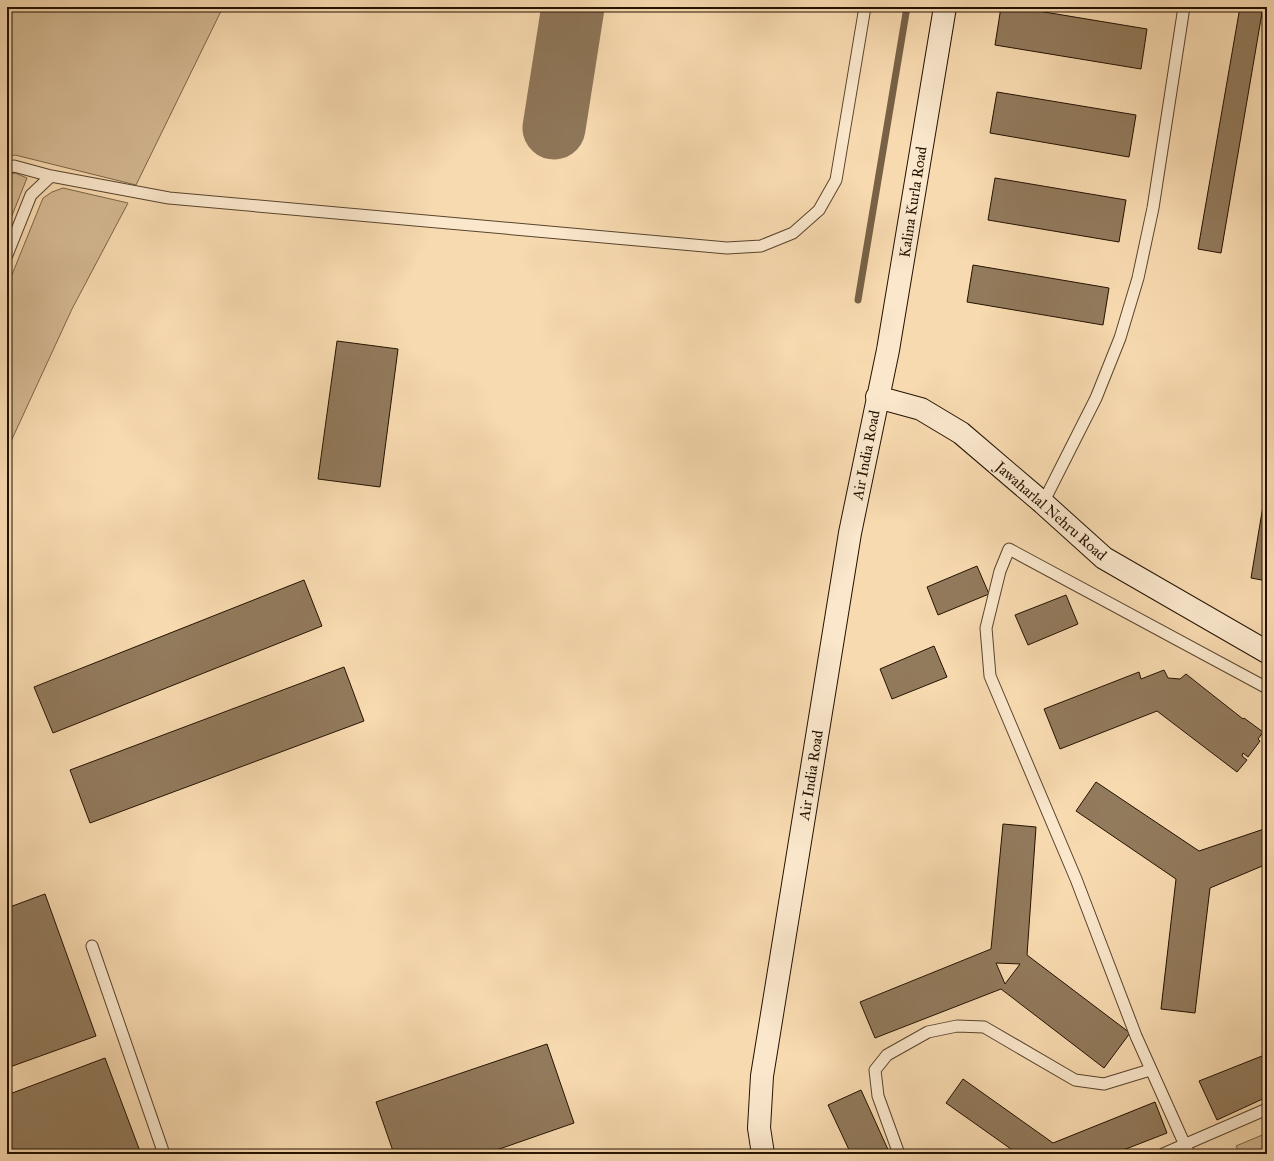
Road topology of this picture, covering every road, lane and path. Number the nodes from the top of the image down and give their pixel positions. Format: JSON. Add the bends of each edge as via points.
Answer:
{"nodes":[{"id":1,"x":865,"y":7,"type":"edge"},
{"id":2,"x":945,"y":7,"type":"edge"},
{"id":3,"x":1184,"y":7,"type":"edge"},
{"id":4,"x":7,"y":168,"type":"edge"},
{"id":5,"x":51,"y":176,"type":"junction"},
{"id":6,"x":7,"y":255,"type":"edge"},
{"id":7,"x":877,"y":397,"type":"junction"},
{"id":8,"x":1043,"y":503,"type":"junction"},
{"id":9,"x":1267,"y":652,"type":"edge"},
{"id":10,"x":1267,"y":688,"type":"edge"},
{"id":11,"x":92,"y":946,"type":"dead end"},
{"id":12,"x":1150,"y":1070,"type":"junction"},
{"id":13,"x":1267,"y":1109,"type":"edge"},
{"id":14,"x":1187,"y":1149,"type":"edge"},
{"id":15,"x":164,"y":1154,"type":"edge"},
{"id":16,"x":763,"y":1154,"type":"edge"},
{"id":17,"x":899,"y":1154,"type":"edge"},
{"id":18,"x":1163,"y":1154,"type":"edge"}],
"edges":[{"from":1,"to":5,"type":"lane","via":[[836,180],[814,215],[793,233],[761,246],[727,248],[169,198]]},
{"from":2,"to":7,"type":"street","name":"Kalina Kurla Road","via":[[888,350]]},
{"from":3,"to":8,"type":"lane","via":[[1153,208],[1138,278],[1120,338],[1096,398]]},
{"from":4,"to":5,"type":"lane","via":[[14,166]]},
{"from":5,"to":6,"type":"lane","via":[[31,195]]},
{"from":7,"to":8,"type":"street","name":"Jawaharlal Nehru Road","via":[[921,409],[961,433]]},
{"from":7,"to":16,"type":"street","name":"Air India Road","via":[[850,533],[762,1076],[759,1128]]},
{"from":8,"to":9,"type":"street","name":"Jawaharlal Nehru Road","via":[[1104,558]]},
{"from":10,"to":12,"type":"lane","via":[[1009,549],[1000,571],[986,628],[990,676],[1076,879]]},
{"from":11,"to":15,"type":"lane"},
{"from":12,"to":14,"type":"lane"},
{"from":12,"to":17,"type":"lane","via":[[1104,1084],[1074,1080],[984,1027],[957,1026],[928,1032],[887,1055],[875,1070],[878,1096]]},
{"from":13,"to":14,"type":"lane"},
{"from":14,"to":18,"type":"lane"}]}
